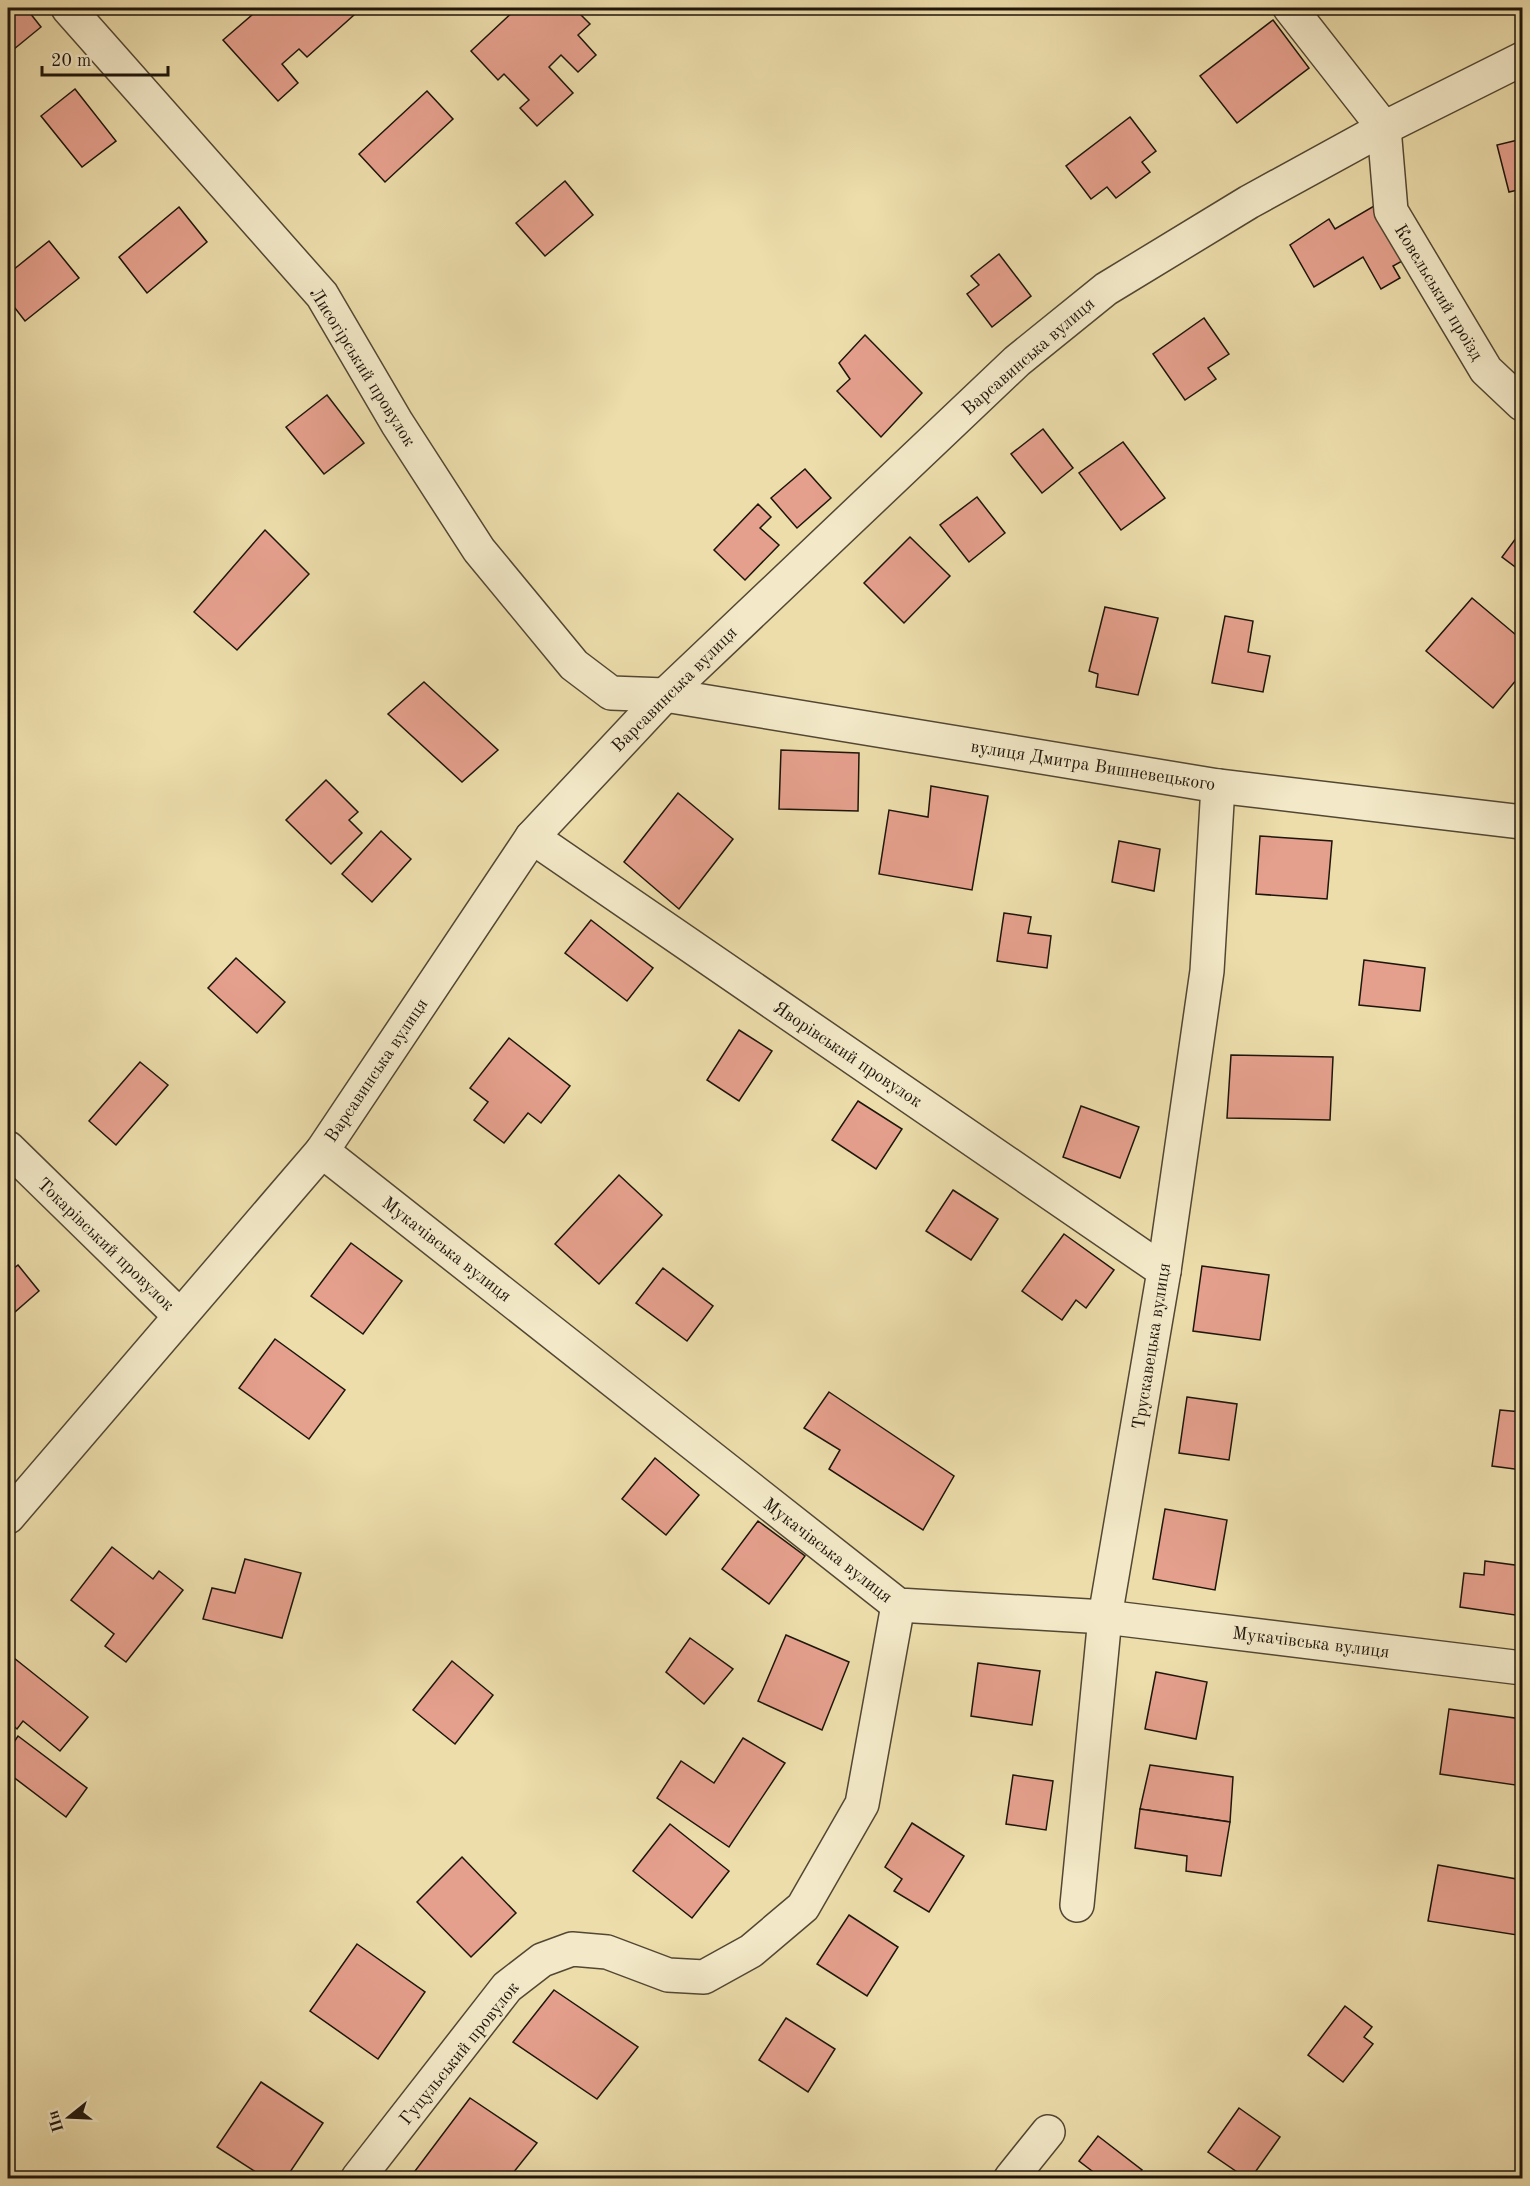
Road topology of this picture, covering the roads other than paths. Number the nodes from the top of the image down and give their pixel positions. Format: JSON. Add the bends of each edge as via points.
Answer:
{"nodes":[{"id":1,"x":68,"y":8,"type":"edge"},
{"id":2,"x":1290,"y":8,"type":"edge"},
{"id":3,"x":1522,"y":59,"type":"edge"},
{"id":4,"x":1384,"y":128,"type":"junction"},
{"id":5,"x":1522,"y":404,"type":"edge"},
{"id":6,"x":664,"y":695,"type":"junction"},
{"id":7,"x":1218,"y":786,"type":"junction"},
{"id":8,"x":1522,"y":822,"type":"edge"},
{"id":9,"x":531,"y":837,"type":"junction"},
{"id":10,"x":8,"y":1148,"type":"edge"},
{"id":11,"x":322,"y":1150,"type":"junction"},
{"id":12,"x":1164,"y":1271,"type":"junction"},
{"id":13,"x":179,"y":1315,"type":"junction"},
{"id":14,"x":8,"y":1517,"type":"edge"},
{"id":15,"x":898,"y":1605,"type":"junction"},
{"id":16,"x":1106,"y":1617,"type":"junction"},
{"id":17,"x":1522,"y":1668,"type":"edge"},
{"id":18,"x":1077,"y":1905,"type":"dead end"},
{"id":19,"x":1048,"y":2132,"type":"dead end"},
{"id":20,"x":358,"y":2178,"type":"edge"},
{"id":21,"x":1011,"y":2178,"type":"edge"}],
"edges":[{"from":1,"to":6,"type":"street","name":"Лисогірський провулок","via":[[322,295],[479,550],[574,665],[611,693]]},
{"from":2,"to":4,"type":"street"},
{"from":3,"to":4,"type":"street","name":"Варсавинська вулиця"},
{"from":4,"to":5,"type":"street","name":"Ковельський проїзд","via":[[1391,211],[1486,370]]},
{"from":4,"to":6,"type":"street","name":"Варсавинська вулиця","via":[[1249,202],[1106,289],[1017,361]]},
{"from":6,"to":7,"type":"street","name":"вулиця Дмитра Вишневецького"},
{"from":6,"to":9,"type":"street","name":"Варсавинська вулиця"},
{"from":7,"to":8,"type":"street","name":"вулиця Дмитра Вишневецького"},
{"from":7,"to":12,"type":"street","name":"Трускавецька вулиця","via":[[1207,971]]},
{"from":9,"to":11,"type":"street","name":"Варсавинська вулиця"},
{"from":9,"to":12,"type":"street","name":"Яворівський провулок"},
{"from":10,"to":13,"type":"street","name":"Токарівський провулок"},
{"from":11,"to":13,"type":"street","name":"Варсавинська вулиця"},
{"from":11,"to":15,"type":"street","name":"Мукачівська вулиця"},
{"from":12,"to":16,"type":"street","name":"Трускавецька вулиця"},
{"from":13,"to":14,"type":"street","name":"Варсавинська вулиця"},
{"from":15,"to":16,"type":"street","name":"Мукачівська вулиця"},
{"from":15,"to":20,"type":"street","name":"Гуцульський провулок","via":[[862,1804],[803,1906],[751,1951],[704,1977],[668,1975],[607,1952],[572,1949],[542,1960],[507,1988]]},
{"from":16,"to":17,"type":"street","name":"Мукачівська вулиця"},
{"from":16,"to":18,"type":"street","name":"Трускавецька вулиця"},
{"from":19,"to":21,"type":"street"}]}
